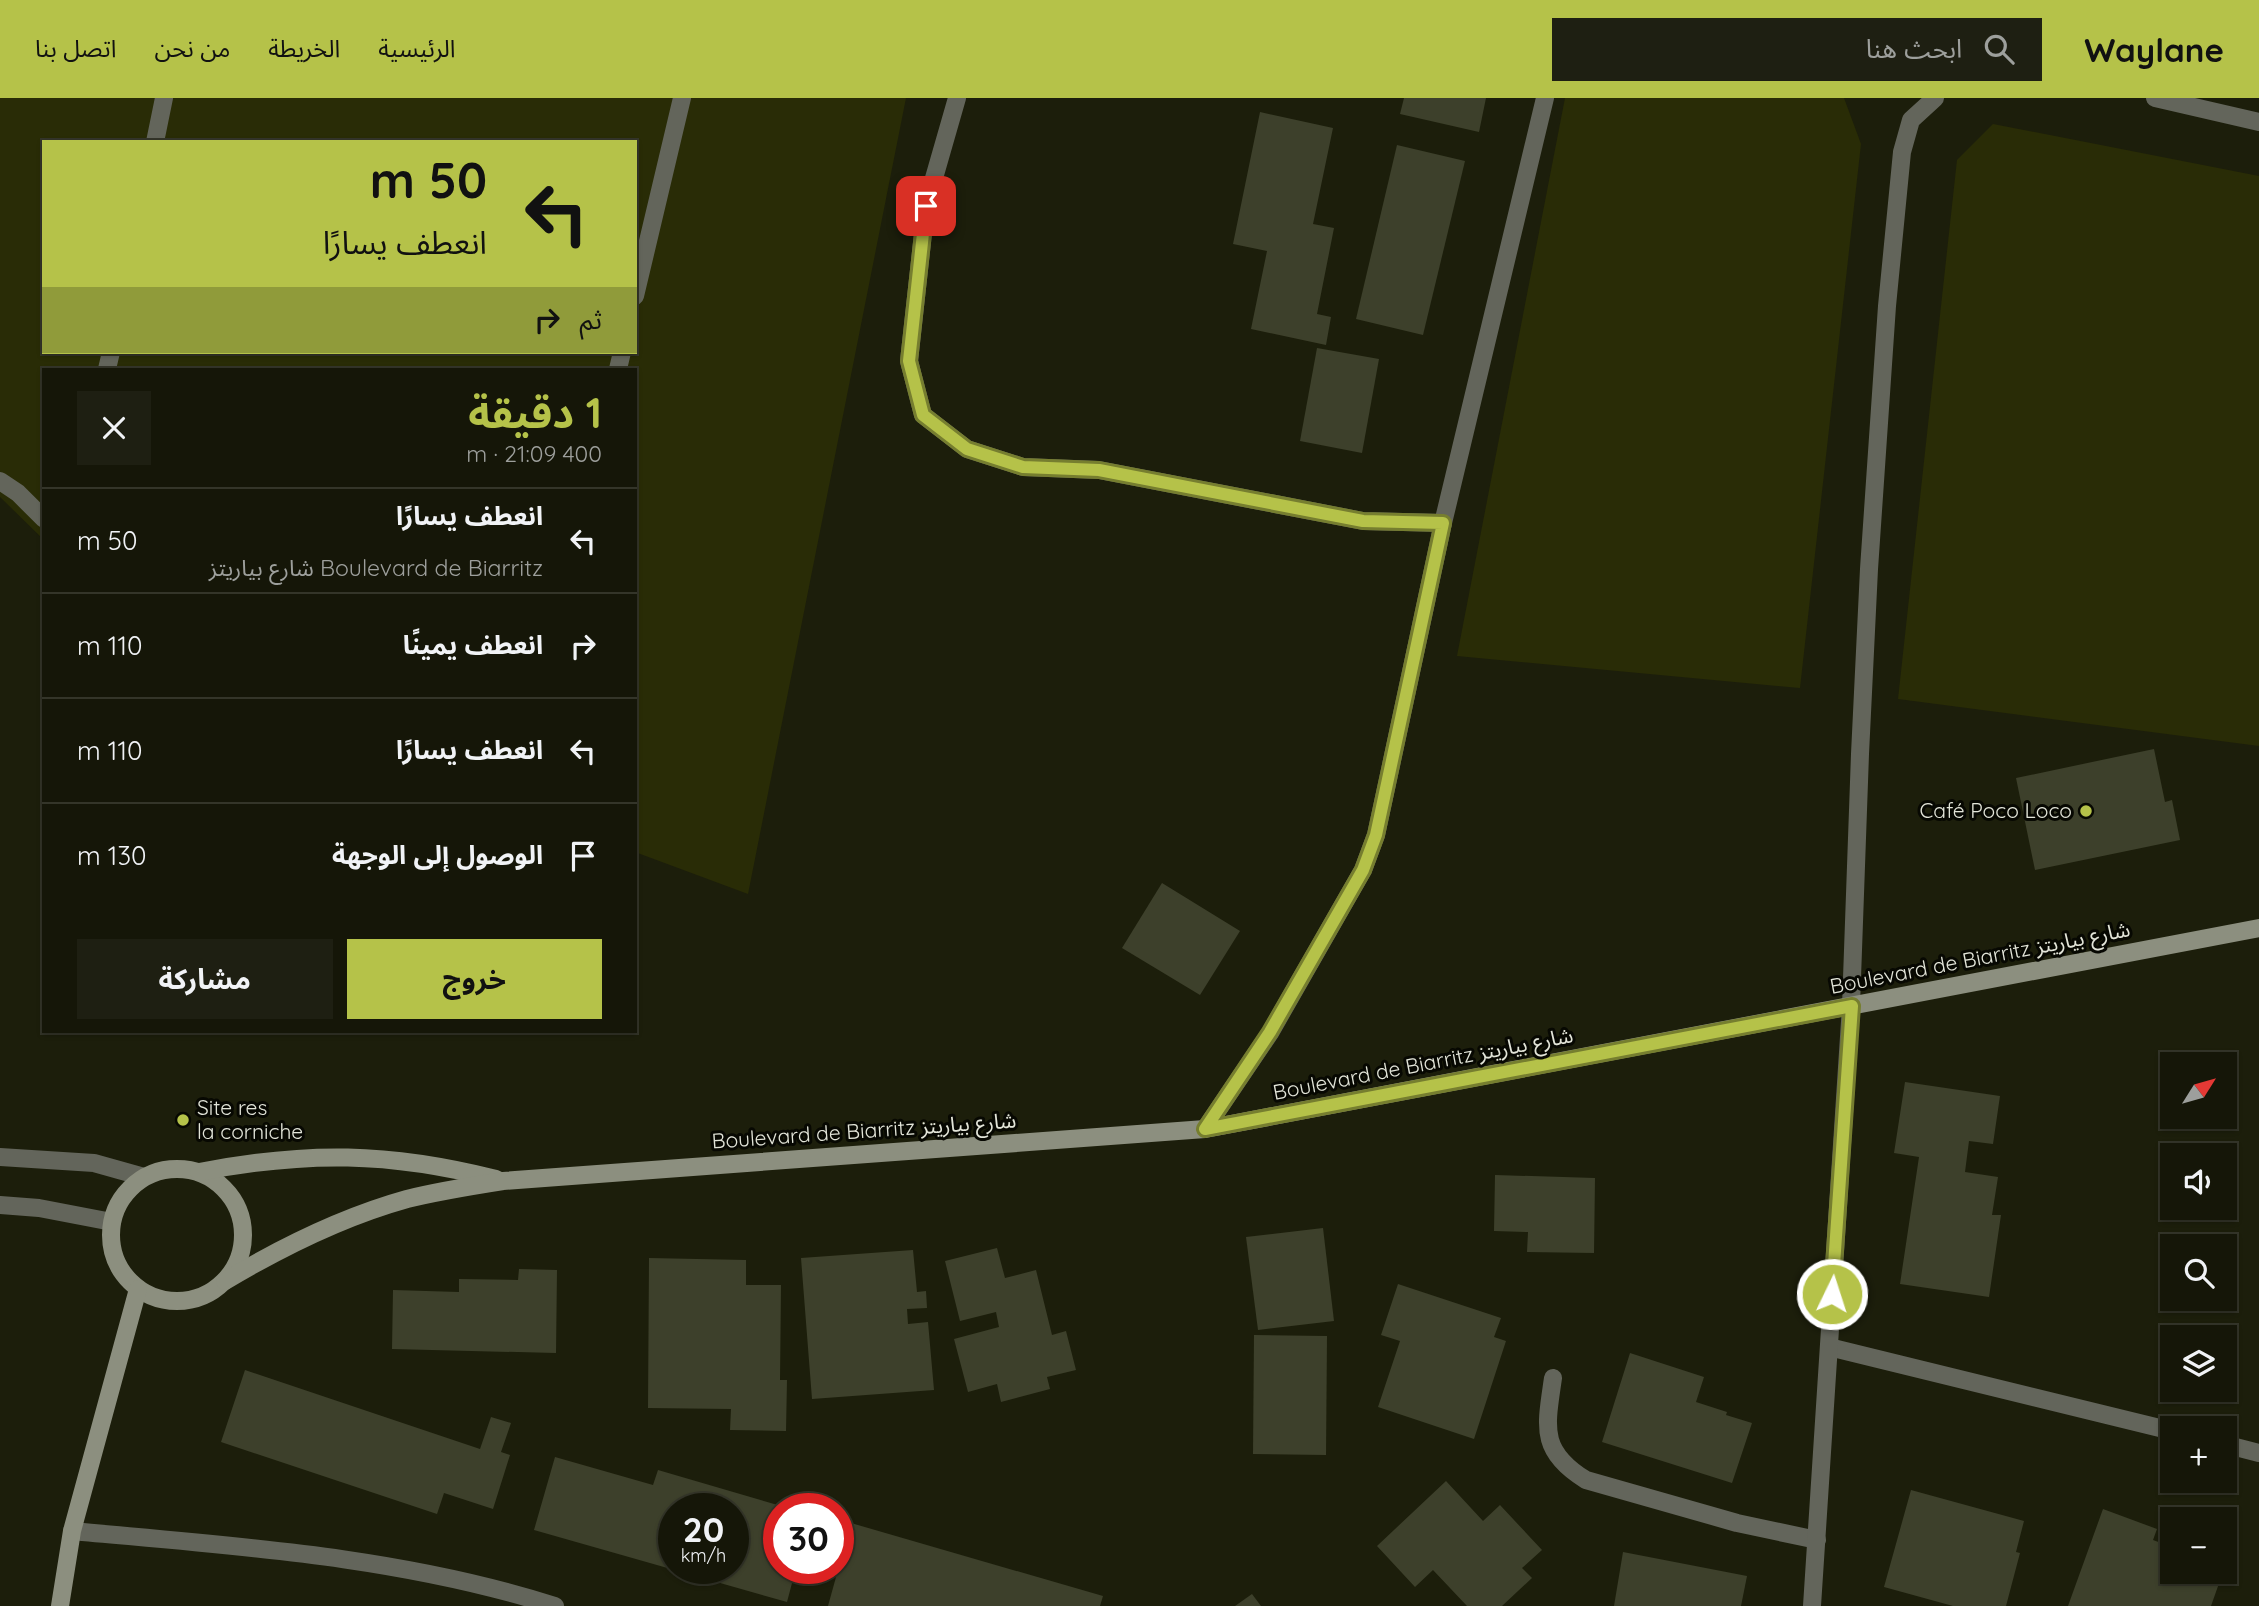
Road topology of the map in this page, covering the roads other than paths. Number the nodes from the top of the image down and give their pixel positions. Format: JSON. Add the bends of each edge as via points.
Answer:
{"nodes":[{"id":1,"x":164,"y":98,"type":"edge"},
{"id":2,"x":682,"y":98,"type":"edge"},
{"id":3,"x":957,"y":98,"type":"edge"},
{"id":4,"x":1545,"y":98,"type":"edge"},
{"id":5,"x":1935,"y":98,"type":"edge"},
{"id":6,"x":2155,"y":98,"type":"edge"},
{"id":7,"x":2259,"y":122,"type":"edge"},
{"id":8,"x":155,"y":140,"type":"edge"},
{"id":9,"x":637,"y":288,"type":"edge"},
{"id":10,"x":0,"y":481,"type":"edge"},
{"id":11,"x":42,"y":517,"type":"edge"},
{"id":12,"x":1443,"y":523,"type":"junction"},
{"id":13,"x":2259,"y":928,"type":"edge"},
{"id":14,"x":1852,"y":1006,"type":"junction"},
{"id":15,"x":1205,"y":1129,"type":"junction"},
{"id":16,"x":0,"y":1157,"type":"edge"},
{"id":17,"x":199,"y":1172,"type":"junction"},
{"id":18,"x":144,"y":1177,"type":"junction"},
{"id":19,"x":503,"y":1181,"type":"junction"},
{"id":20,"x":0,"y":1205,"type":"edge"},
{"id":21,"x":112,"y":1222,"type":"junction"},
{"id":22,"x":225,"y":1281,"type":"junction"},
{"id":23,"x":138,"y":1289,"type":"junction"},
{"id":24,"x":1829,"y":1347,"type":"junction"},
{"id":25,"x":1553,"y":1378,"type":"dead end"},
{"id":26,"x":2160,"y":1428,"type":"edge"},
{"id":27,"x":2237,"y":1447,"type":"edge"},
{"id":28,"x":2259,"y":1453,"type":"edge"},
{"id":29,"x":72,"y":1531,"type":"junction"},
{"id":30,"x":1816,"y":1540,"type":"junction"},
{"id":31,"x":60,"y":1606,"type":"edge"},
{"id":32,"x":555,"y":1606,"type":"edge"},
{"id":33,"x":1812,"y":1606,"type":"edge"}],
"edges":[{"from":1,"to":8,"type":"street"},
{"from":2,"to":9,"type":"street"},
{"from":3,"to":12,"type":"street","via":[[926,206],[909,361],[923,415],[967,449],[1023,467],[1099,470],[1363,521]]},
{"from":4,"to":12,"type":"street"},
{"from":5,"to":14,"type":"street","via":[[1911,120],[1898,185],[1869,569]]},
{"from":6,"to":7,"type":"street"},
{"from":10,"to":11,"type":"street"},
{"from":12,"to":15,"type":"street","via":[[1376,835],[1363,870],[1270,1032]]},
{"from":13,"to":14,"type":"street","name":"Boulevard de Biarritz شارع بياريتز"},
{"from":14,"to":15,"type":"street","name":"Boulevard de Biarritz شارع بياريتز"},
{"from":14,"to":24,"type":"street"},
{"from":15,"to":19,"type":"street","name":"Boulevard de Biarritz شارع بياريتز"},
{"from":16,"to":18,"type":"street","via":[[94,1164]]},
{"from":17,"to":18,"type":"street","via":[[161,1170]]},
{"from":17,"to":19,"type":"street","name":"Boulevard de Biarritz شارع بياريتز","via":[[300,1157],[360,1157],[453,1168]]},
{"from":17,"to":22,"type":"street","via":[[229,1194],[239,1211],[242,1248]]},
{"from":18,"to":21,"type":"street","via":[[118,1204]]},
{"from":19,"to":22,"type":"street","name":"Boulevard de Biarritz شارع بياريتز","via":[[405,1200],[362,1214],[268,1255]]},
{"from":20,"to":21,"type":"street"},
{"from":21,"to":23,"type":"street","via":[[115,1259]]},
{"from":22,"to":23,"type":"street","via":[[209,1293],[185,1301],[153,1297]]},
{"from":23,"to":29,"type":"street"},
{"from":24,"to":26,"type":"street"},
{"from":24,"to":30,"type":"street"},
{"from":25,"to":30,"type":"street","via":[[1549,1437],[1567,1468],[1586,1480]]},
{"from":27,"to":28,"type":"street"},
{"from":29,"to":31,"type":"street"},
{"from":29,"to":32,"type":"street","via":[[391,1567]]},
{"from":30,"to":33,"type":"street"}]}
